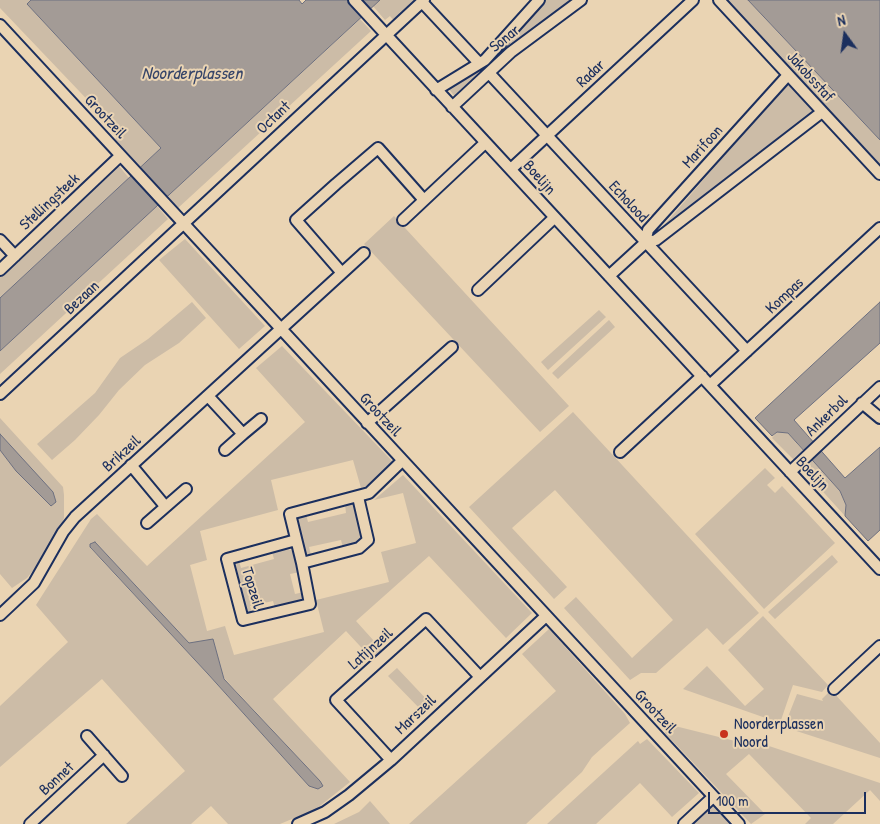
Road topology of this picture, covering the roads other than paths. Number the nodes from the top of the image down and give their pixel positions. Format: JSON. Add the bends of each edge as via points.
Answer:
{"nodes":[{"id":1,"x":354,"y":0,"type":"edge"},
{"id":2,"x":539,"y":0,"type":"edge"},
{"id":3,"x":581,"y":0,"type":"edge"},
{"id":4,"x":692,"y":0,"type":"edge"},
{"id":5,"x":719,"y":0,"type":"edge"},
{"id":6,"x":423,"y":1,"type":"edge"},
{"id":7,"x":0,"y":25,"type":"edge"},
{"id":8,"x":386,"y":35,"type":"junction"},
{"id":9,"x":479,"y":63,"type":"junction"},
{"id":10,"x":489,"y":73,"type":"junction"},
{"id":11,"x":788,"y":75,"type":"junction"},
{"id":12,"x":436,"y":90,"type":"junction"},
{"id":13,"x":452,"y":107,"type":"junction"},
{"id":14,"x":822,"y":112,"type":"junction"},
{"id":15,"x":546,"y":137,"type":"junction"},
{"id":16,"x":486,"y":143,"type":"junction"},
{"id":17,"x":120,"y":156,"type":"junction"},
{"id":18,"x":511,"y":170,"type":"junction"},
{"id":19,"x":880,"y":174,"type":"edge"},
{"id":20,"x":424,"y":200,"type":"junction"},
{"id":21,"x":554,"y":218,"type":"junction"},
{"id":22,"x":403,"y":220,"type":"dead end"},
{"id":23,"x":183,"y":223,"type":"junction"},
{"id":24,"x":880,"y":228,"type":"edge"},
{"id":25,"x":0,"y":240,"type":"edge"},
{"id":26,"x":645,"y":242,"type":"junction"},
{"id":27,"x":364,"y":253,"type":"dead end"},
{"id":28,"x":15,"y":256,"type":"junction"},
{"id":29,"x":0,"y":270,"type":"edge"},
{"id":30,"x":342,"y":273,"type":"junction"},
{"id":31,"x":609,"y":276,"type":"junction"},
{"id":32,"x":478,"y":290,"type":"dead end"},
{"id":33,"x":280,"y":329,"type":"junction"},
{"id":34,"x":452,"y":347,"type":"dead end"},
{"id":35,"x":747,"y":351,"type":"junction"},
{"id":36,"x":702,"y":376,"type":"junction"},
{"id":37,"x":710,"y":385,"type":"junction"},
{"id":38,"x":880,"y":387,"type":"edge"},
{"id":39,"x":0,"y":394,"type":"edge"},
{"id":40,"x":208,"y":396,"type":"junction"},
{"id":41,"x":862,"y":403,"type":"junction"},
{"id":42,"x":880,"y":418,"type":"edge"},
{"id":43,"x":260,"y":419,"type":"dead end"},
{"id":44,"x":367,"y":422,"type":"junction"},
{"id":45,"x":243,"y":434,"type":"junction"},
{"id":46,"x":225,"y":450,"type":"dead end"},
{"id":47,"x":620,"y":452,"type":"dead end"},
{"id":48,"x":402,"y":461,"type":"junction"},
{"id":49,"x":131,"y":465,"type":"junction"},
{"id":50,"x":790,"y":472,"type":"junction"},
{"id":51,"x":186,"y":489,"type":"dead end"},
{"id":52,"x":358,"y":498,"type":"junction"},
{"id":53,"x":165,"y":506,"type":"junction"},
{"id":54,"x":147,"y":523,"type":"dead end"},
{"id":55,"x":296,"y":540,"type":"junction"},
{"id":56,"x":302,"y":564,"type":"junction"},
{"id":57,"x":880,"y":569,"type":"edge"},
{"id":58,"x":0,"y":614,"type":"edge"},
{"id":59,"x":546,"y":616,"type":"junction"},
{"id":60,"x":880,"y":646,"type":"edge"},
{"id":61,"x":480,"y":676,"type":"junction"},
{"id":62,"x":834,"y":690,"type":"dead end"},
{"id":63,"x":87,"y":736,"type":"dead end"},
{"id":64,"x":104,"y":755,"type":"junction"},
{"id":65,"x":391,"y":760,"type":"junction"},
{"id":66,"x":122,"y":776,"type":"dead end"},
{"id":67,"x":714,"y":796,"type":"junction"},
{"id":68,"x":30,"y":824,"type":"edge"},
{"id":69,"x":298,"y":824,"type":"edge"},
{"id":70,"x":684,"y":824,"type":"edge"},
{"id":71,"x":739,"y":824,"type":"edge"}],
"edges":[{"from":1,"to":8,"type":"street","name":"Boelijn"},
{"from":2,"to":9,"type":"street","name":"Sonar"},
{"from":3,"to":10,"type":"street","name":"Sonar"},
{"from":4,"to":15,"type":"street","name":"Radar"},
{"from":5,"to":11,"type":"street","name":"Jakobsstaf"},
{"from":6,"to":8,"type":"street"},
{"from":6,"to":9,"type":"street"},
{"from":7,"to":17,"type":"street","name":"Grootzeil"},
{"from":8,"to":12,"type":"street","name":"Boelijn"},
{"from":8,"to":23,"type":"street","name":"Octant"},
{"from":9,"to":12,"type":"street","name":"Sonar"},
{"from":10,"to":13,"type":"street","name":"Sonar"},
{"from":10,"to":15,"type":"street","name":"Echolood"},
{"from":11,"to":14,"type":"street","name":"Jakobsstaf"},
{"from":11,"to":26,"type":"street","name":"Marifoon","via":[[648,230]]},
{"from":12,"to":13,"type":"street","name":"Boelijn"},
{"from":13,"to":16,"type":"street","name":"Boelijn"},
{"from":14,"to":19,"type":"street","name":"Jakobsstaf"},
{"from":14,"to":26,"type":"street","name":"Marifoon","via":[[656,240]]},
{"from":15,"to":18,"type":"street","name":"Radar"},
{"from":15,"to":26,"type":"street","name":"Echolood"},
{"from":16,"to":18,"type":"street","name":"Boelijn"},
{"from":16,"to":20,"type":"street"},
{"from":17,"to":23,"type":"street","name":"Grootzeil"},
{"from":17,"to":28,"type":"street","name":"Stellingsteek"},
{"from":18,"to":21,"type":"street","name":"Boelijn"},
{"from":20,"to":22,"type":"street"},
{"from":20,"to":30,"type":"street","via":[[378,148],[336,184],[296,220]]},
{"from":21,"to":31,"type":"street","name":"Boelijn"},
{"from":21,"to":32,"type":"street"},
{"from":23,"to":33,"type":"street","name":"Grootzeil"},
{"from":23,"to":39,"type":"street","name":"Bezaan"},
{"from":24,"to":35,"type":"street","name":"Kompas"},
{"from":25,"to":28,"type":"street"},
{"from":26,"to":31,"type":"street","name":"Marifoon"},
{"from":26,"to":35,"type":"street","name":"Echolood"},
{"from":27,"to":30,"type":"street","name":"Brikzeil"},
{"from":28,"to":29,"type":"street","name":"Stellingsteek"},
{"from":30,"to":33,"type":"street","name":"Brikzeil"},
{"from":31,"to":36,"type":"street","name":"Boelijn"},
{"from":33,"to":40,"type":"street","name":"Brikzeil"},
{"from":33,"to":44,"type":"street","name":"Grootzeil"},
{"from":34,"to":44,"type":"street"},
{"from":35,"to":37,"type":"street","name":"Kompas"},
{"from":36,"to":37,"type":"street","name":"Boelijn"},
{"from":36,"to":47,"type":"street"},
{"from":37,"to":50,"type":"street","name":"Boelijn"},
{"from":38,"to":41,"type":"street","name":"Ankerbol"},
{"from":40,"to":45,"type":"street"},
{"from":40,"to":49,"type":"street","name":"Brikzeil"},
{"from":41,"to":42,"type":"street","name":"Ankerbol"},
{"from":41,"to":50,"type":"street","name":"Ankerbol"},
{"from":43,"to":45,"type":"street"},
{"from":44,"to":48,"type":"street","name":"Grootzeil"},
{"from":45,"to":46,"type":"street"},
{"from":48,"to":52,"type":"street","name":"Topzeil","via":[[369,493]]},
{"from":48,"to":59,"type":"street","name":"Grootzeil"},
{"from":49,"to":53,"type":"street"},
{"from":49,"to":58,"type":"street","name":"Brikzeil","via":[[75,517],[34,583]]},
{"from":50,"to":57,"type":"street","name":"Boelijn"},
{"from":51,"to":53,"type":"street"},
{"from":52,"to":55,"type":"street","name":"Topzeil","via":[[290,514]]},
{"from":52,"to":56,"type":"street","via":[[368,540],[359,548]]},
{"from":53,"to":54,"type":"street"},
{"from":55,"to":56,"type":"street","name":"Topzeil"},
{"from":55,"to":56,"type":"street","name":"Topzeil","via":[[227,559],[243,620],[310,604]]},
{"from":59,"to":61,"type":"street","name":"Marszeil"},
{"from":59,"to":67,"type":"street","name":"Grootzeil"},
{"from":60,"to":62,"type":"street"},
{"from":61,"to":65,"type":"street","name":"Marszeil"},
{"from":61,"to":65,"type":"street","name":"Latijnzeil","via":[[426,618],[336,700]]},
{"from":63,"to":64,"type":"street"},
{"from":64,"to":66,"type":"street"},
{"from":64,"to":68,"type":"street","name":"Bonnet"},
{"from":65,"to":69,"type":"street","name":"Marszeil","via":[[325,812]]},
{"from":67,"to":70,"type":"street"},
{"from":67,"to":71,"type":"street","name":"Grootzeil"}]}
